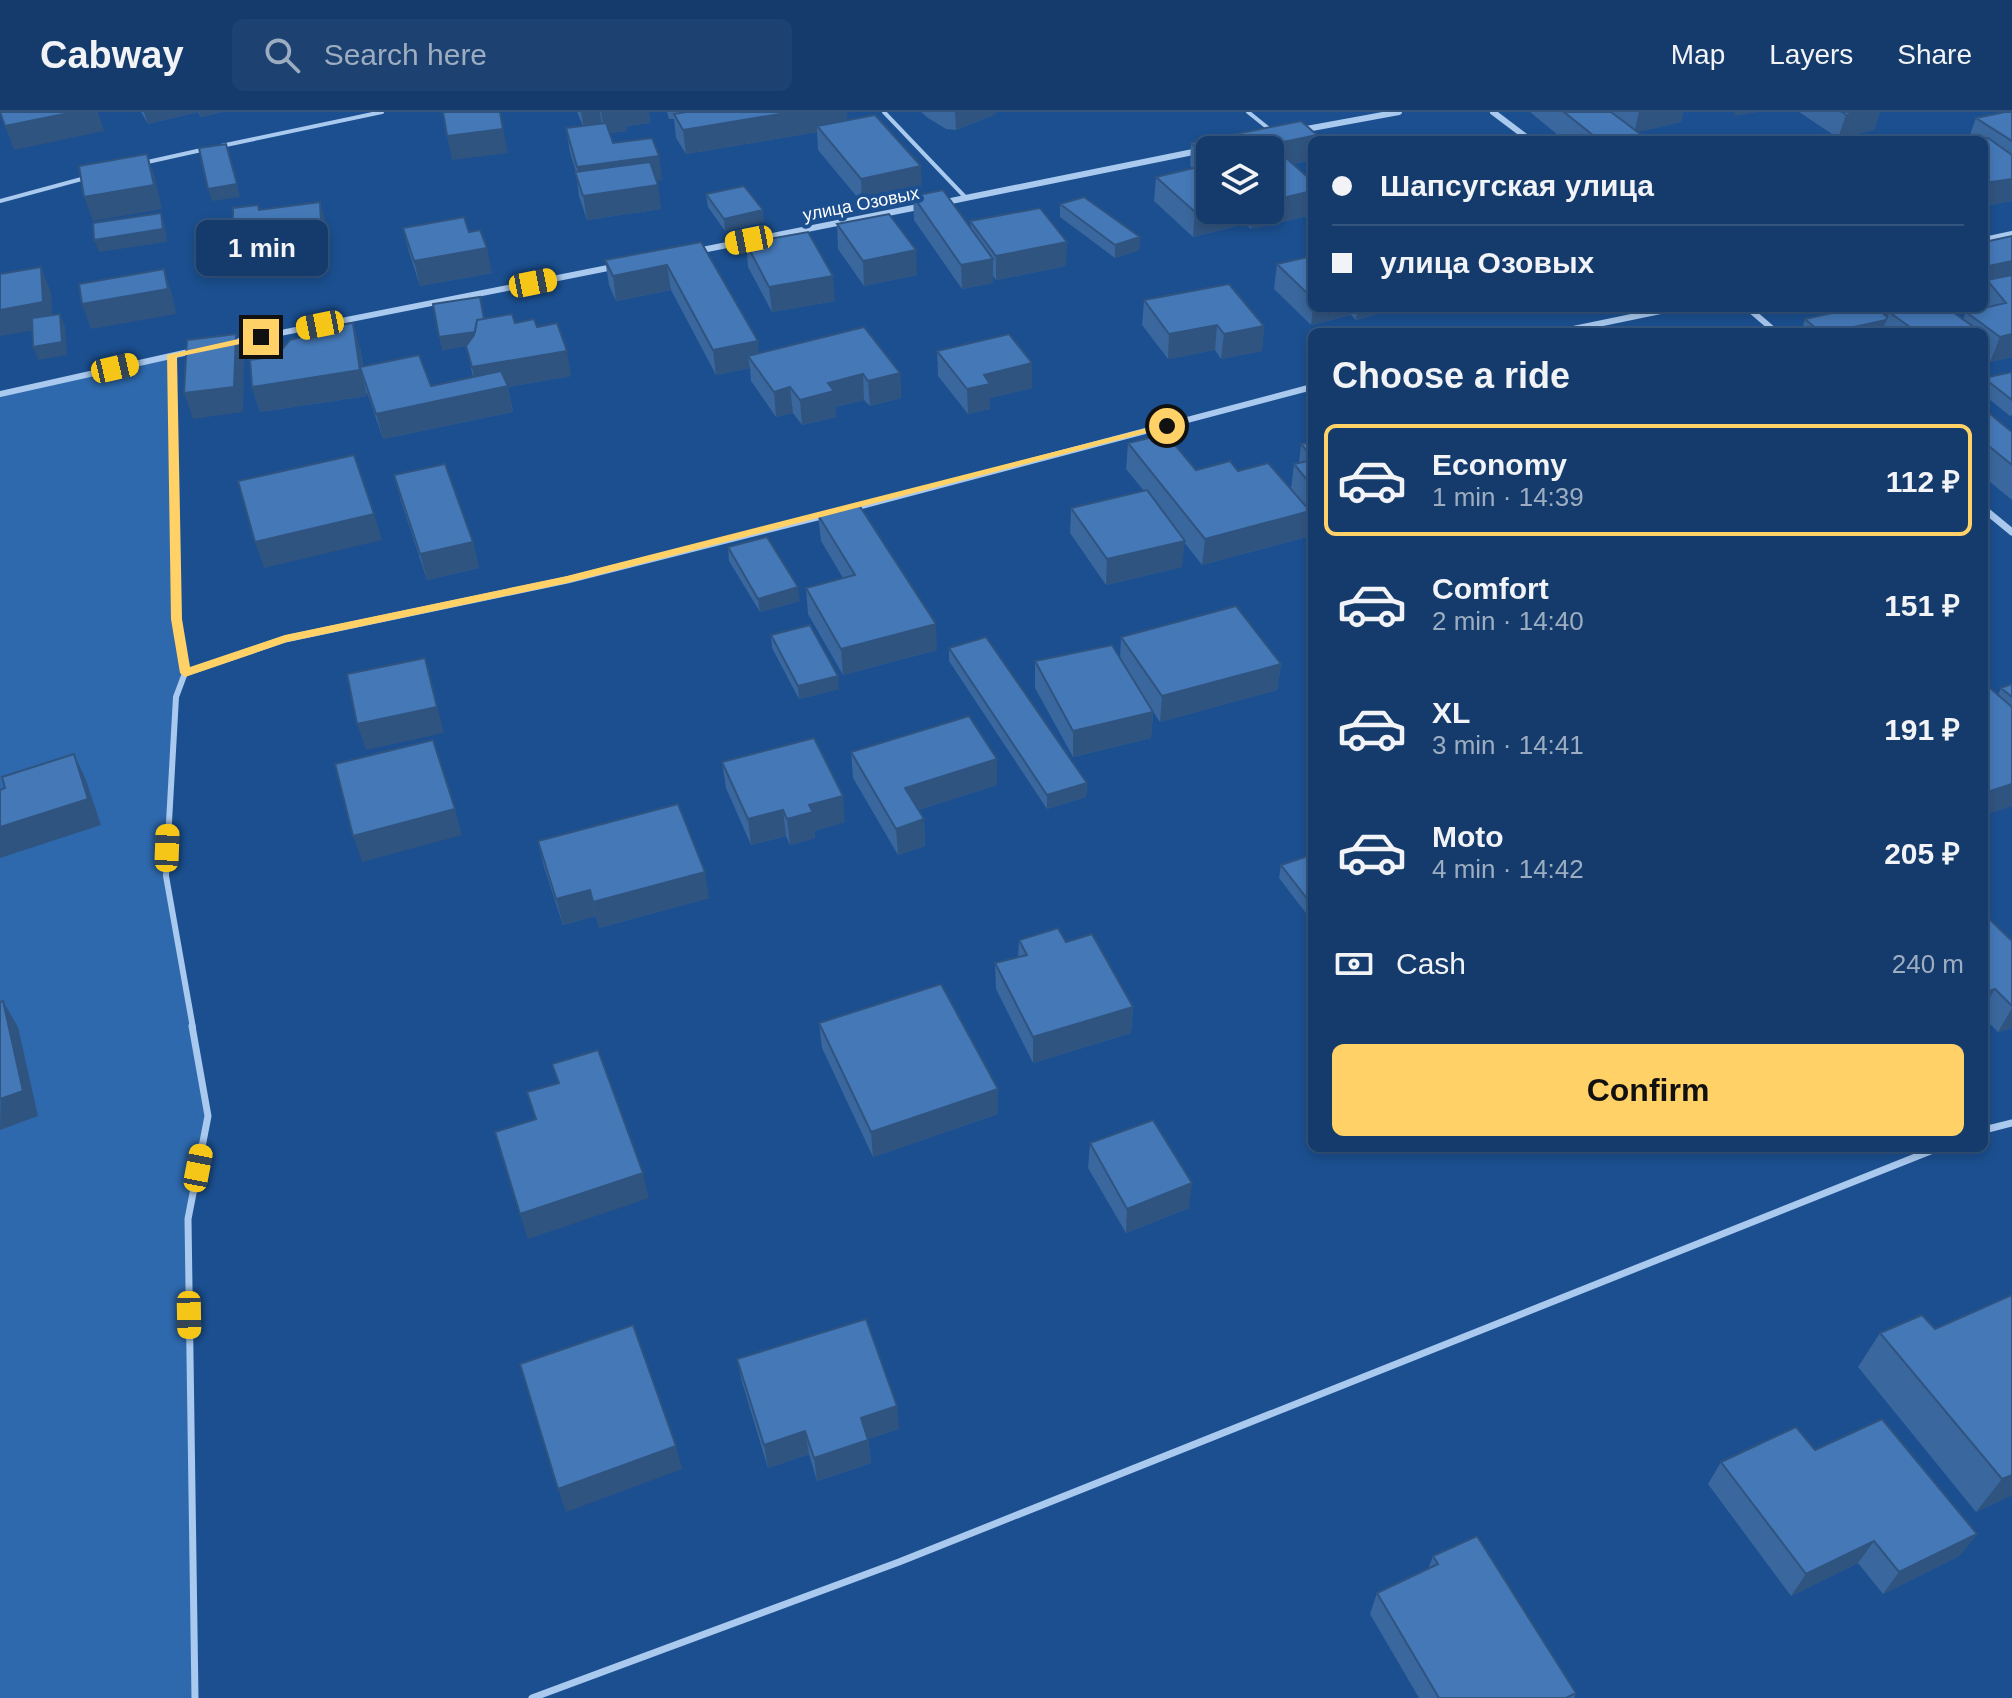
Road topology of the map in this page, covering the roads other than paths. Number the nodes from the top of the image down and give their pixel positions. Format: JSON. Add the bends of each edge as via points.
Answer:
{"nodes":[{"id":1,"x":382,"y":112,"type":"edge"},
{"id":2,"x":884,"y":112,"type":"edge"},
{"id":3,"x":1248,"y":112,"type":"edge"},
{"id":4,"x":1399,"y":112,"type":"edge"},
{"id":5,"x":1493,"y":112,"type":"edge"},
{"id":6,"x":1291,"y":132,"type":"edge"},
{"id":7,"x":1276,"y":135,"type":"joint"},
{"id":8,"x":1271,"y":136,"type":"edge"},
{"id":9,"x":1525,"y":136,"type":"edge"},
{"id":10,"x":1196,"y":151,"type":"edge"},
{"id":11,"x":131,"y":166,"type":"edge"},
{"id":12,"x":102,"y":174,"type":"edge"},
{"id":13,"x":966,"y":198,"type":"junction"},
{"id":14,"x":0,"y":201,"type":"edge"},
{"id":15,"x":2012,"y":234,"type":"edge"},
{"id":16,"x":1988,"y":239,"type":"edge"},
{"id":17,"x":688,"y":252,"type":"edge"},
{"id":18,"x":626,"y":265,"type":"edge"},
{"id":19,"x":1656,"y":312,"type":"edge"},
{"id":20,"x":1753,"y":312,"type":"edge"},
{"id":21,"x":1578,"y":328,"type":"edge"},
{"id":22,"x":1771,"y":328,"type":"edge"},
{"id":23,"x":216,"y":346,"type":"edge"},
{"id":24,"x":202,"y":349,"type":"edge"},
{"id":25,"x":172,"y":355,"type":"junction"},
{"id":26,"x":1308,"y":388,"type":"edge"},
{"id":27,"x":0,"y":394,"type":"edge"},
{"id":28,"x":1988,"y":512,"type":"edge"},
{"id":29,"x":2012,"y":532,"type":"edge"},
{"id":30,"x":185,"y":673,"type":"junction"},
{"id":31,"x":2012,"y":1123,"type":"edge"},
{"id":32,"x":1988,"y":1129,"type":"edge"},
{"id":33,"x":1928,"y":1152,"type":"edge"},
{"id":34,"x":195,"y":1698,"type":"edge"},
{"id":35,"x":532,"y":1698,"type":"edge"}],
"edges":[{"from":1,"to":11,"type":"lane"},
{"from":2,"to":13,"type":"lane"},
{"from":3,"to":7,"type":"lane"},
{"from":4,"to":6,"type":"street"},
{"from":5,"to":9,"type":"street"},
{"from":7,"to":8,"type":"street"},
{"from":10,"to":13,"type":"street","name":"улица Озовых"},
{"from":12,"to":14,"type":"lane"},
{"from":13,"to":17,"type":"street","name":"улица Озовых"},
{"from":15,"to":16,"type":"street"},
{"from":18,"to":23,"type":"street"},
{"from":19,"to":21,"type":"street"},
{"from":20,"to":22,"type":"street"},
{"from":24,"to":25,"type":"street"},
{"from":25,"to":27,"type":"street"},
{"from":25,"to":30,"type":"lane","via":[[177,619]]},
{"from":26,"to":30,"type":"street","via":[[567,580],[285,639]]},
{"from":28,"to":29,"type":"street"},
{"from":30,"to":34,"type":"lane","via":[[176,697],[166,876],[208,1116],[188,1219]]},
{"from":31,"to":32,"type":"lane"},
{"from":33,"to":35,"type":"lane","via":[[899,1562]]}]}
